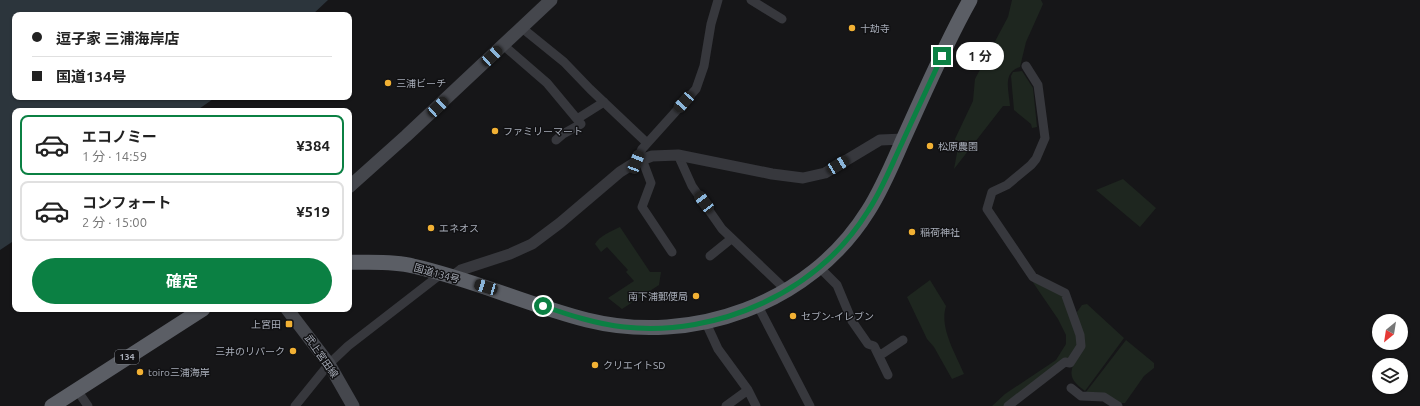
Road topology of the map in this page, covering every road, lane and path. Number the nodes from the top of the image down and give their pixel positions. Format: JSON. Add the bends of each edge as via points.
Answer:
{"nodes":[{"id":1,"x":551,"y":0,"type":"edge"},
{"id":2,"x":718,"y":0,"type":"edge"},
{"id":3,"x":751,"y":0,"type":"edge"},
{"id":4,"x":970,"y":0,"type":"edge"},
{"id":5,"x":782,"y":19,"type":"dead end"},
{"id":6,"x":522,"y":28,"type":"junction"},
{"id":7,"x":503,"y":45,"type":"junction"},
{"id":8,"x":1026,"y":66,"type":"dead end"},
{"id":9,"x":604,"y":102,"type":"junction"},
{"id":10,"x":576,"y":119,"type":"junction"},
{"id":11,"x":904,"y":138,"type":"junction"},
{"id":12,"x":556,"y":140,"type":"dead end"},
{"id":13,"x":647,"y":143,"type":"junction"},
{"id":14,"x":678,"y":155,"type":"junction"},
{"id":15,"x":639,"y":160,"type":"junction"},
{"id":16,"x":352,"y":184,"type":"edge"},
{"id":17,"x":731,"y":239,"type":"junction"},
{"id":18,"x":672,"y":252,"type":"dead end"},
{"id":19,"x":710,"y":256,"type":"dead end"},
{"id":20,"x":352,"y":262,"type":"edge"},
{"id":21,"x":819,"y":267,"type":"junction"},
{"id":22,"x":446,"y":275,"type":"junction"},
{"id":23,"x":787,"y":290,"type":"junction"},
{"id":24,"x":758,"y":306,"type":"junction"},
{"id":25,"x":198,"y":312,"type":"edge"},
{"id":26,"x":289,"y":312,"type":"edge"},
{"id":27,"x":706,"y":323,"type":"junction"},
{"id":28,"x":903,"y":340,"type":"dead end"},
{"id":29,"x":879,"y":356,"type":"junction"},
{"id":30,"x":329,"y":364,"type":"junction"},
{"id":31,"x":888,"y":375,"type":"dead end"},
{"id":32,"x":1071,"y":388,"type":"dead end"},
{"id":33,"x":77,"y":390,"type":"junction"},
{"id":34,"x":748,"y":390,"type":"junction"},
{"id":35,"x":52,"y":406,"type":"edge"},
{"id":36,"x":88,"y":406,"type":"edge"},
{"id":37,"x":295,"y":406,"type":"edge"},
{"id":38,"x":353,"y":406,"type":"edge"},
{"id":39,"x":726,"y":406,"type":"edge"},
{"id":40,"x":756,"y":406,"type":"edge"},
{"id":41,"x":810,"y":406,"type":"edge"},
{"id":42,"x":1008,"y":406,"type":"edge"},
{"id":43,"x":1118,"y":406,"type":"edge"}],
"edges":[{"from":1,"to":6,"type":"main road"},
{"from":2,"to":13,"type":"street","via":[[704,66],[696,89]]},
{"from":3,"to":5,"type":"street","via":[[771,17]]},
{"from":4,"to":11,"type":"highway","name":"国道134号"},
{"from":6,"to":7,"type":"main road"},
{"from":6,"to":9,"type":"street","via":[[564,62]]},
{"from":7,"to":10,"type":"street","via":[[547,83]]},
{"from":7,"to":16,"type":"main road"},
{"from":8,"to":42,"type":"street","via":[[1038,85],[1045,138],[1031,165],[1007,185],[992,192],[987,209],[1033,277],[1065,293],[1080,335],[1081,346],[1070,363],[1065,362]]},
{"from":9,"to":10,"type":"street"},
{"from":9,"to":13,"type":"street"},
{"from":10,"to":12,"type":"street","via":[[581,124]]},
{"from":11,"to":14,"type":"street","via":[[880,140],[825,173],[803,178]]},
{"from":11,"to":21,"type":"highway","name":"国道134号","via":[[868,212],[843,244]]},
{"from":13,"to":15,"type":"street","via":[[641,150]]},
{"from":14,"to":15,"type":"street","via":[[658,155]]},
{"from":14,"to":17,"type":"street","via":[[692,186]]},
{"from":15,"to":18,"type":"street","via":[[651,183],[642,207],[651,214],[668,239]]},
{"from":15,"to":22,"type":"street","via":[[620,172],[532,244]]},
{"from":17,"to":19,"type":"street"},
{"from":17,"to":23,"type":"street"},
{"from":20,"to":22,"type":"highway","name":"国道134号","via":[[412,265]]},
{"from":21,"to":23,"type":"highway","name":"国道134号"},
{"from":21,"to":29,"type":"street","via":[[837,286],[852,321],[868,344],[874,346]]},
{"from":22,"to":27,"type":"highway","name":"国道134号","via":[[566,314],[611,325],[665,328]]},
{"from":22,"to":30,"type":"street","via":[[348,346]]},
{"from":23,"to":24,"type":"highway","name":"国道134号"},
{"from":24,"to":27,"type":"highway","name":"国道134号"},
{"from":24,"to":41,"type":"street"},
{"from":25,"to":33,"type":"highway","number":"134"},
{"from":26,"to":30,"type":"main road","name":"武上宮田線"},
{"from":27,"to":34,"type":"street","via":[[718,349]]},
{"from":28,"to":29,"type":"street"},
{"from":29,"to":31,"type":"street"},
{"from":30,"to":37,"type":"street"},
{"from":30,"to":38,"type":"main road","name":"武上宮田線"},
{"from":32,"to":43,"type":"street","via":[[1081,396],[1104,397]]},
{"from":33,"to":35,"type":"highway","number":"134"},
{"from":33,"to":36,"type":"street"},
{"from":34,"to":39,"type":"street"},
{"from":34,"to":40,"type":"street"}]}
